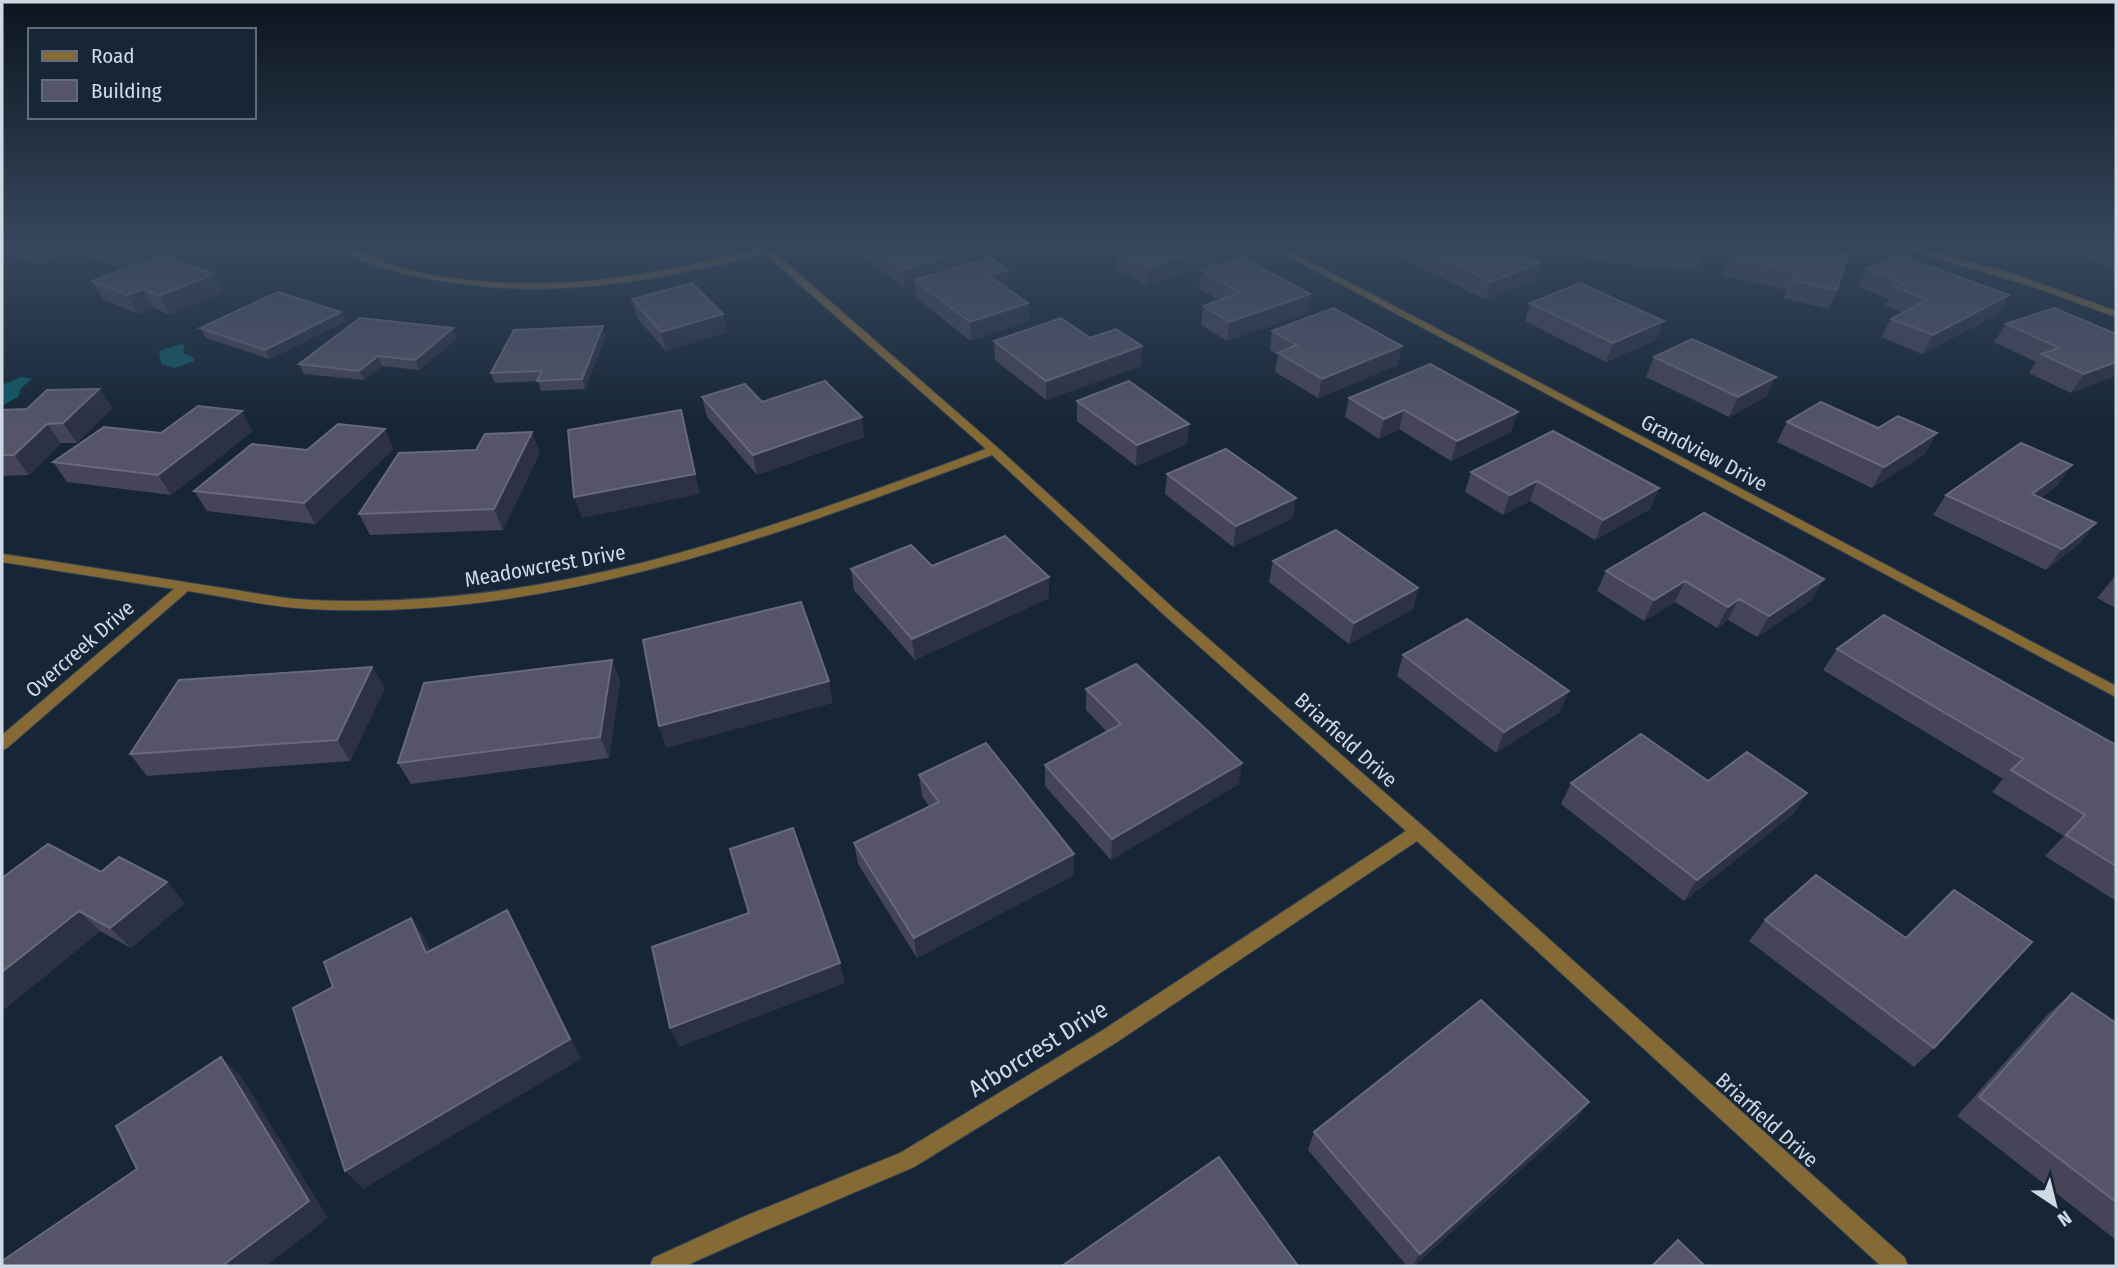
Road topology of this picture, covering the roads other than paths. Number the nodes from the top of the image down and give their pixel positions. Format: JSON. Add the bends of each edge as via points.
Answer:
{"nodes":[{"id":1,"x":833,"y":306,"type":"edge"},
{"id":2,"x":1387,"y":306,"type":"edge"},
{"id":3,"x":2097,"y":306,"type":"edge"},
{"id":4,"x":2116,"y":314,"type":"edge"},
{"id":5,"x":994,"y":450,"type":"junction"},
{"id":6,"x":2,"y":558,"type":"edge"},
{"id":7,"x":185,"y":587,"type":"junction"},
{"id":8,"x":2116,"y":692,"type":"edge"},
{"id":9,"x":2,"y":744,"type":"edge"},
{"id":10,"x":1418,"y":832,"type":"junction"},
{"id":11,"x":661,"y":1266,"type":"edge"},
{"id":12,"x":1897,"y":1266,"type":"edge"}],
"edges":[{"from":1,"to":5,"type":"street","name":"Briarfield Drive"},
{"from":2,"to":8,"type":"street","name":"Grandview Drive"},
{"from":3,"to":4,"type":"street"},
{"from":5,"to":7,"type":"street","name":"Meadowcrest Drive","via":[[779,530],[645,570],[494,600],[309,605]]},
{"from":5,"to":10,"type":"street","name":"Briarfield Drive"},
{"from":6,"to":7,"type":"street","name":"Meadowcrest Drive"},
{"from":7,"to":9,"type":"street","name":"Overcreek Drive"},
{"from":10,"to":11,"type":"street","name":"Arborcrest Drive","via":[[1110,1036],[906,1160]]},
{"from":10,"to":12,"type":"street","name":"Briarfield Drive"}]}
